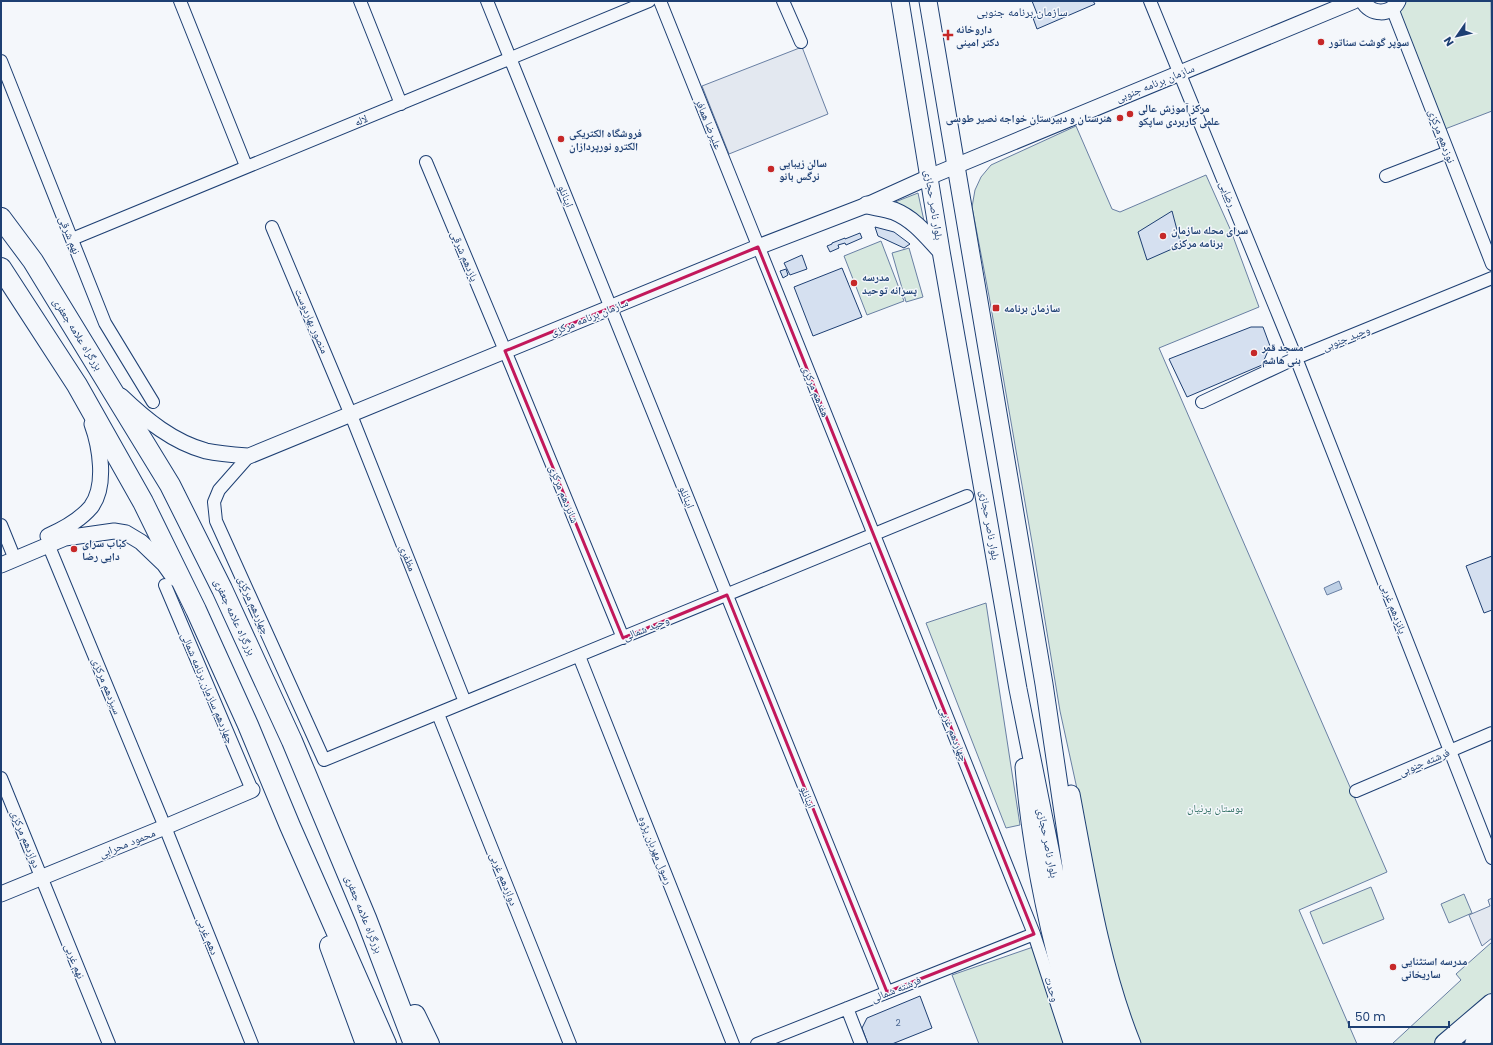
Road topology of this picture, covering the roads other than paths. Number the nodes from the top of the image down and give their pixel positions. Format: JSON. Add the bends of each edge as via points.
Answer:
{"nodes":[{"id":1,"x":180,"y":1,"type":"edge"},
{"id":2,"x":360,"y":1,"type":"edge"},
{"id":3,"x":487,"y":1,"type":"edge"},
{"id":4,"x":650,"y":1,"type":"edge"},
{"id":5,"x":660,"y":1,"type":"edge"},
{"id":6,"x":784,"y":1,"type":"edge"},
{"id":7,"x":900,"y":1,"type":"edge"},
{"id":8,"x":928,"y":1,"type":"edge"},
{"id":9,"x":1150,"y":1,"type":"edge"},
{"id":10,"x":1354,"y":1,"type":"edge"},
{"id":11,"x":1363,"y":1,"type":"edge"},
{"id":12,"x":1395,"y":5,"type":"edge"},
{"id":13,"x":801,"y":42,"type":"dead end"},
{"id":14,"x":510,"y":59,"type":"junction"},
{"id":15,"x":1,"y":61,"type":"edge"},
{"id":16,"x":1179,"y":73,"type":"junction"},
{"id":17,"x":401,"y":104,"type":"junction"},
{"id":18,"x":1448,"y":152,"type":"junction"},
{"id":19,"x":426,"y":162,"type":"dead end"},
{"id":20,"x":246,"y":166,"type":"junction"},
{"id":21,"x":955,"y":166,"type":"junction"},
{"id":22,"x":1386,"y":176,"type":"dead end"},
{"id":23,"x":929,"y":177,"type":"junction"},
{"id":24,"x":867,"y":205,"type":"junction"},
{"id":25,"x":1,"y":218,"type":"edge"},
{"id":26,"x":272,"y":227,"type":"dead end"},
{"id":27,"x":72,"y":239,"type":"junction"},
{"id":28,"x":758,"y":247,"type":"junction"},
{"id":29,"x":941,"y":251,"type":"junction"},
{"id":30,"x":1492,"y":264,"type":"edge"},
{"id":31,"x":1,"y":268,"type":"edge"},
{"id":32,"x":1492,"y":278,"type":"edge"},
{"id":33,"x":611,"y":308,"type":"junction"},
{"id":34,"x":505,"y":351,"type":"junction"},
{"id":35,"x":1296,"y":358,"type":"junction"},
{"id":36,"x":77,"y":385,"type":"junction"},
{"id":37,"x":110,"y":385,"type":"junction"},
{"id":38,"x":152,"y":402,"type":"dead end"},
{"id":39,"x":1202,"y":402,"type":"dead end"},
{"id":40,"x":351,"y":415,"type":"junction"},
{"id":41,"x":250,"y":456,"type":"junction"},
{"id":42,"x":967,"y":496,"type":"dead end"},
{"id":43,"x":1,"y":525,"type":"edge"},
{"id":44,"x":874,"y":534,"type":"junction"},
{"id":45,"x":48,"y":544,"type":"junction"},
{"id":46,"x":6,"y":554,"type":"edge"},
{"id":47,"x":1,"y":565,"type":"edge"},
{"id":48,"x":165,"y":585,"type":"dead end"},
{"id":49,"x":726,"y":595,"type":"junction"},
{"id":50,"x":196,"y":610,"type":"junction"},
{"id":51,"x":623,"y":638,"type":"junction"},
{"id":52,"x":579,"y":656,"type":"junction"},
{"id":53,"x":1044,"y":684,"type":"junction"},
{"id":54,"x":1018,"y":689,"type":"junction"},
{"id":55,"x":465,"y":702,"type":"junction"},
{"id":56,"x":438,"y":714,"type":"junction"},
{"id":57,"x":1492,"y":733,"type":"edge"},
{"id":58,"x":1450,"y":751,"type":"junction"},
{"id":59,"x":324,"y":760,"type":"joint"},
{"id":60,"x":1,"y":778,"type":"edge"},
{"id":61,"x":252,"y":790,"type":"joint"},
{"id":62,"x":1356,"y":791,"type":"dead end"},
{"id":63,"x":290,"y":826,"type":"junction"},
{"id":64,"x":165,"y":827,"type":"junction"},
{"id":65,"x":1492,"y":858,"type":"edge"},
{"id":66,"x":41,"y":877,"type":"junction"},
{"id":67,"x":1,"y":894,"type":"edge"},
{"id":68,"x":366,"y":918,"type":"junction"},
{"id":69,"x":1034,"y":934,"type":"junction"},
{"id":70,"x":887,"y":992,"type":"junction"},
{"id":71,"x":1492,"y":1004,"type":"edge"},
{"id":72,"x":847,"y":1008,"type":"junction"},
{"id":73,"x":1492,"y":1027,"type":"edge"},
{"id":74,"x":109,"y":1044,"type":"edge"},
{"id":75,"x":252,"y":1044,"type":"edge"},
{"id":76,"x":366,"y":1044,"type":"edge"},
{"id":77,"x":386,"y":1044,"type":"edge"},
{"id":78,"x":414,"y":1044,"type":"edge"},
{"id":79,"x":429,"y":1044,"type":"edge"},
{"id":80,"x":570,"y":1044,"type":"edge"},
{"id":81,"x":733,"y":1044,"type":"edge"},
{"id":82,"x":757,"y":1044,"type":"edge"},
{"id":83,"x":861,"y":1044,"type":"edge"},
{"id":84,"x":1070,"y":1044,"type":"edge"},
{"id":85,"x":1081,"y":1044,"type":"edge"},
{"id":86,"x":1098,"y":1044,"type":"edge"},
{"id":87,"x":1115,"y":1044,"type":"edge"},
{"id":88,"x":1132,"y":1044,"type":"edge"},
{"id":89,"x":1445,"y":1044,"type":"edge"},
{"id":90,"x":1475,"y":1044,"type":"edge"}],
"edges":[{"from":1,"to":20,"type":"street"},
{"from":2,"to":17,"type":"street"},
{"from":3,"to":14,"type":"street","name":"اینانلو"},
{"from":4,"to":14,"type":"street","name":"لاله"},
{"from":5,"to":28,"type":"street","name":"علیرضا همافر"},
{"from":6,"to":13,"type":"street"},
{"from":7,"to":23,"type":"main road","name":"بلوار ناصر حجازی"},
{"from":8,"to":21,"type":"main road","name":"بلوار ناصر حجازی"},
{"from":9,"to":16,"type":"street","name":"رضایی"},
{"from":10,"to":16,"type":"street","name":"سازمان برنامه جنوبی"},
{"from":11,"to":12,"type":"street","via":[[1374,11],[1386,11]]},
{"from":12,"to":18,"type":"street","name":"نوزدهم مرکزی"},
{"from":14,"to":17,"type":"street","name":"لاله"},
{"from":14,"to":33,"type":"street","name":"اینانلو"},
{"from":15,"to":27,"type":"street","name":"نهم شرقی"},
{"from":16,"to":21,"type":"street","name":"سازمان برنامه جنوبی"},
{"from":16,"to":35,"type":"street","name":"رضایی"},
{"from":17,"to":20,"type":"street","name":"لاله"},
{"from":18,"to":22,"type":"street"},
{"from":18,"to":30,"type":"street","name":"نوزدهم مرکزی"},
{"from":19,"to":34,"type":"street","name":"یازدهم شرقی"},
{"from":20,"to":27,"type":"street","name":"لاله"},
{"from":21,"to":23,"type":"street","name":"سازمان برنامه جنوبی"},
{"from":21,"to":53,"type":"main road","name":"بلوار ناصر حجازی"},
{"from":23,"to":24,"type":"street","name":"سازمان برنامه مرکزی"},
{"from":23,"to":29,"type":"main road","name":"بلوار ناصر حجازی"},
{"from":24,"to":28,"type":"street","name":"سازمان برنامه مرکزی"},
{"from":24,"to":29,"type":"main road","via":[[904,216],[916,224]]},
{"from":25,"to":37,"type":"highway","name":"بزرگراه علامه جعفری","via":[[33,261]]},
{"from":26,"to":40,"type":"street","name":"منصور بهاردوست"},
{"from":27,"to":38,"type":"street","name":"نهم شرقی","via":[[105,323]]},
{"from":28,"to":33,"type":"street","name":"سازمان برنامه مرکزی"},
{"from":28,"to":44,"type":"street","name":"هفدهم مرکزی"},
{"from":29,"to":54,"type":"main road","name":"بلوار ناصر حجازی"},
{"from":31,"to":36,"type":"highway"},
{"from":32,"to":35,"type":"street","name":"وحید جنوبی"},
{"from":33,"to":34,"type":"street","name":"سازمان برنامه مرکزی"},
{"from":33,"to":49,"type":"street","name":"اینانلو"},
{"from":34,"to":40,"type":"street","name":"سازمان برنامه مرکزی"},
{"from":34,"to":51,"type":"street","name":"شانزدهم مرکزی"},
{"from":35,"to":39,"type":"street","name":"وحید جنوبی"},
{"from":35,"to":58,"type":"street","name":"پانزدهم غربی"},
{"from":36,"to":46,"type":"street","via":[[98,440],[101,467],[98,491],[92,506],[61,530]]},
{"from":36,"to":50,"type":"highway","via":[[143,502]]},
{"from":37,"to":41,"type":"street","via":[[138,412],[177,440],[208,451]]},
{"from":37,"to":68,"type":"highway","name":"بزرگراه علامه جعفری","via":[[170,485],[222,588],[292,741]]},
{"from":40,"to":41,"type":"street","name":"سازمان برنامه مرکزی"},
{"from":40,"to":55,"type":"street","name":"مظفری"},
{"from":41,"to":59,"type":"street","name":"چهاردهم مرکزی","via":[[219,490],[214,502],[216,521]]},
{"from":42,"to":44,"type":"street","name":"وحید شمالی"},
{"from":43,"to":46,"type":"street"},
{"from":44,"to":49,"type":"street","name":"وحید شمالی"},
{"from":44,"to":69,"type":"street","name":"چهاردهم غربی"},
{"from":45,"to":47,"type":"street"},
{"from":45,"to":50,"type":"street","via":[[92,533],[126,533],[141,542],[164,564]]},
{"from":45,"to":64,"type":"street","name":"سیزدهم مرکزی"},
{"from":48,"to":61,"type":"street","name":"چهاردهم سازمان برنامه شمالی"},
{"from":49,"to":51,"type":"street","name":"وحید شمالی"},
{"from":49,"to":70,"type":"street","name":"اینانلو"},
{"from":50,"to":63,"type":"highway"},
{"from":51,"to":52,"type":"street","name":"وحید شمالی"},
{"from":52,"to":55,"type":"street","name":"وحید شمالی"},
{"from":52,"to":81,"type":"street","name":"رسول مهربان پژوه"},
{"from":53,"to":87,"type":"main road","name":"بلوار ناصر حجازی","via":[[1088,962]]},
{"from":53,"to":88,"type":"main road","via":[[1068,775],[1091,903],[1104,957],[1113,992]]},
{"from":54,"to":85,"type":"main road","via":[[1026,798],[1036,857],[1051,936]]},
{"from":54,"to":86,"type":"main road","name":"بلوار ناصر حجازی","via":[[1073,964]]},
{"from":55,"to":56,"type":"street","name":"وحید شمالی"},
{"from":56,"to":59,"type":"street","name":"وحید شمالی"},
{"from":56,"to":80,"type":"street","name":"دوازدهم غربی"},
{"from":57,"to":58,"type":"street","name":"فرشته جنوبی"},
{"from":58,"to":62,"type":"street","name":"فرشته جنوبی"},
{"from":58,"to":65,"type":"street","name":"پانزدهم غربی"},
{"from":60,"to":66,"type":"street","name":"دوازدهم مرکزی"},
{"from":61,"to":64,"type":"street","name":"محمود محرابی"},
{"from":63,"to":76,"type":"highway"},
{"from":63,"to":77,"type":"highway"},
{"from":64,"to":66,"type":"street","name":"محمود محرابی"},
{"from":64,"to":75,"type":"street","name":"دهم غربی"},
{"from":66,"to":67,"type":"street","name":"محمود محرابی"},
{"from":66,"to":74,"type":"street","name":"نهم غربی"},
{"from":68,"to":78,"type":"highway","name":"بزرگراه علامه جعفری"},
{"from":68,"to":79,"type":"highway"},
{"from":69,"to":70,"type":"street","name":"فرشته شمالی"},
{"from":69,"to":84,"type":"street","name":"وحدت"},
{"from":70,"to":72,"type":"street","name":"فرشته شمالی"},
{"from":71,"to":89,"type":"highway"},
{"from":72,"to":82,"type":"street","name":"فرشته شمالی"},
{"from":72,"to":83,"type":"street"},
{"from":73,"to":90,"type":"highway"}]}
